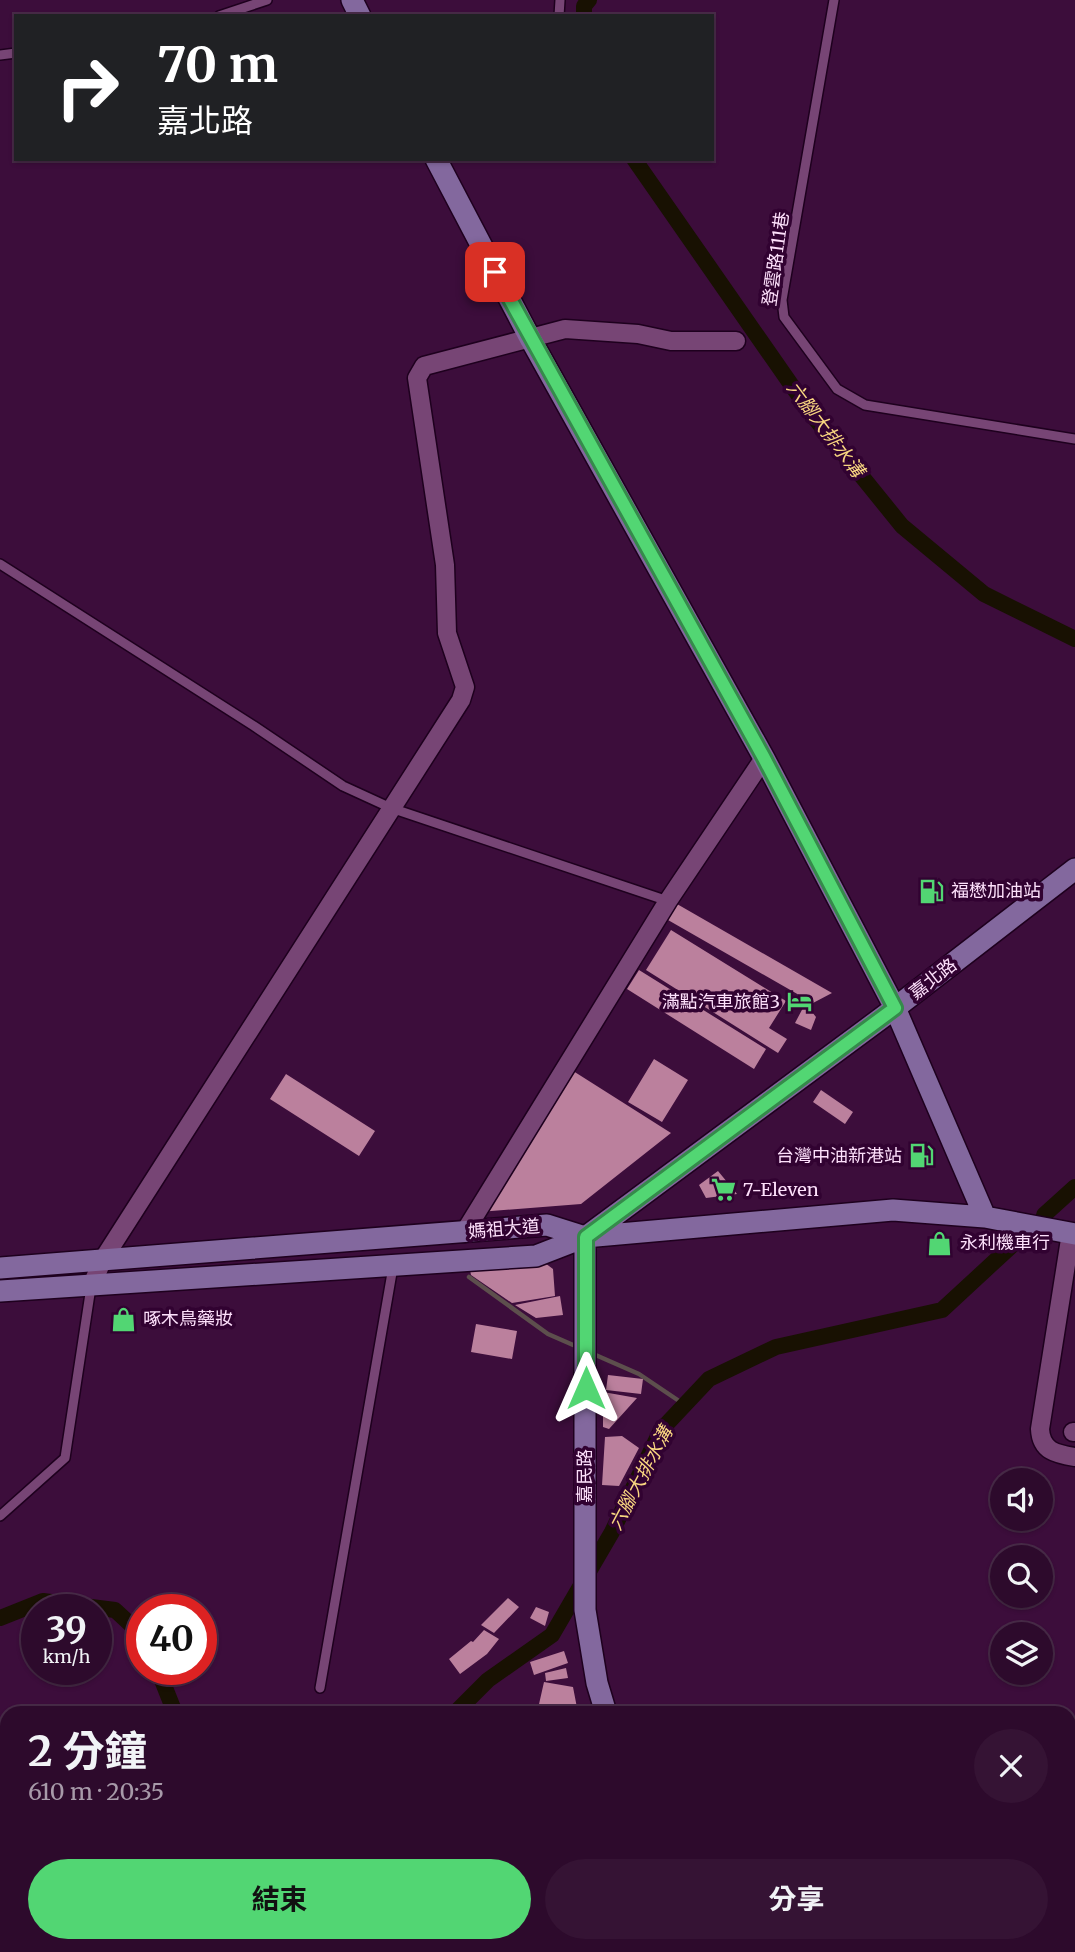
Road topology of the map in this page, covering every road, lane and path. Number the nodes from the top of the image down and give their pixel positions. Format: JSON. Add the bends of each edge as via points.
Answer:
{"nodes":[{"id":1,"x":267,"y":0,"type":"edge"},
{"id":2,"x":834,"y":0,"type":"edge"},
{"id":3,"x":225,"y":14,"type":"edge"},
{"id":4,"x":437,"y":161,"type":"edge"},
{"id":5,"x":531,"y":340,"type":"junction"},
{"id":6,"x":736,"y":341,"type":"dead end"},
{"id":7,"x":1075,"y":439,"type":"edge"},
{"id":8,"x":0,"y":564,"type":"edge"},
{"id":9,"x":764,"y":758,"type":"junction"},
{"id":10,"x":391,"y":808,"type":"junction"},
{"id":11,"x":1075,"y":869,"type":"edge"},
{"id":12,"x":668,"y":901,"type":"junction"},
{"id":13,"x":895,"y":1008,"type":"junction"},
{"id":14,"x":985,"y":1217,"type":"junction"},
{"id":15,"x":464,"y":1233,"type":"junction"},
{"id":16,"x":1073,"y":1234,"type":"edge"},
{"id":17,"x":586,"y":1237,"type":"junction"},
{"id":18,"x":102,"y":1261,"type":"junction"},
{"id":19,"x":393,"y":1265,"type":"junction"},
{"id":20,"x":0,"y":1268,"type":"edge"},
{"id":21,"x":92,"y":1285,"type":"junction"},
{"id":22,"x":0,"y":1291,"type":"edge"},
{"id":23,"x":1075,"y":1457,"type":"edge"},
{"id":24,"x":0,"y":1516,"type":"edge"},
{"id":25,"x":320,"y":1688,"type":"dead end"},
{"id":26,"x":604,"y":1706,"type":"edge"}],
"edges":[{"from":1,"to":3,"type":"lane"},
{"from":2,"to":7,"type":"lane","name":"登雲路111巷","via":[[782,300],[784,317],[837,389],[865,405]]},
{"from":4,"to":5,"type":"main road"},
{"from":5,"to":6,"type":"street","via":[[565,329],[671,341]]},
{"from":5,"to":9,"type":"main road"},
{"from":5,"to":10,"type":"street","via":[[424,366],[417,378],[445,565],[447,633],[465,687]]},
{"from":8,"to":10,"type":"lane","via":[[343,786]]},
{"from":9,"to":12,"type":"street"},
{"from":9,"to":13,"type":"main road"},
{"from":10,"to":12,"type":"lane"},
{"from":10,"to":18,"type":"street"},
{"from":11,"to":13,"type":"main road","name":"嘉北路"},
{"from":12,"to":15,"type":"street"},
{"from":13,"to":14,"type":"main road"},
{"from":13,"to":17,"type":"main road","name":"嘉北路"},
{"from":14,"to":16,"type":"main road"},
{"from":14,"to":17,"type":"main road","via":[[892,1210]]},
{"from":15,"to":17,"type":"main road","name":"媽祖大道","via":[[547,1225]]},
{"from":15,"to":18,"type":"main road","name":"媽祖大道"},
{"from":16,"to":23,"type":"street","via":[[1040,1439],[1049,1450]]},
{"from":17,"to":19,"type":"main road","name":"媽祖大道","via":[[536,1255]]},
{"from":17,"to":26,"type":"main road","name":"嘉民路","via":[[584,1610]]},
{"from":18,"to":20,"type":"main road","name":"媽祖大道"},
{"from":18,"to":21,"type":"street"},
{"from":19,"to":21,"type":"main road","name":"媽祖大道"},
{"from":19,"to":25,"type":"lane"},
{"from":21,"to":22,"type":"main road","name":"媽祖大道"},
{"from":21,"to":24,"type":"lane","via":[[65,1458]]}]}
